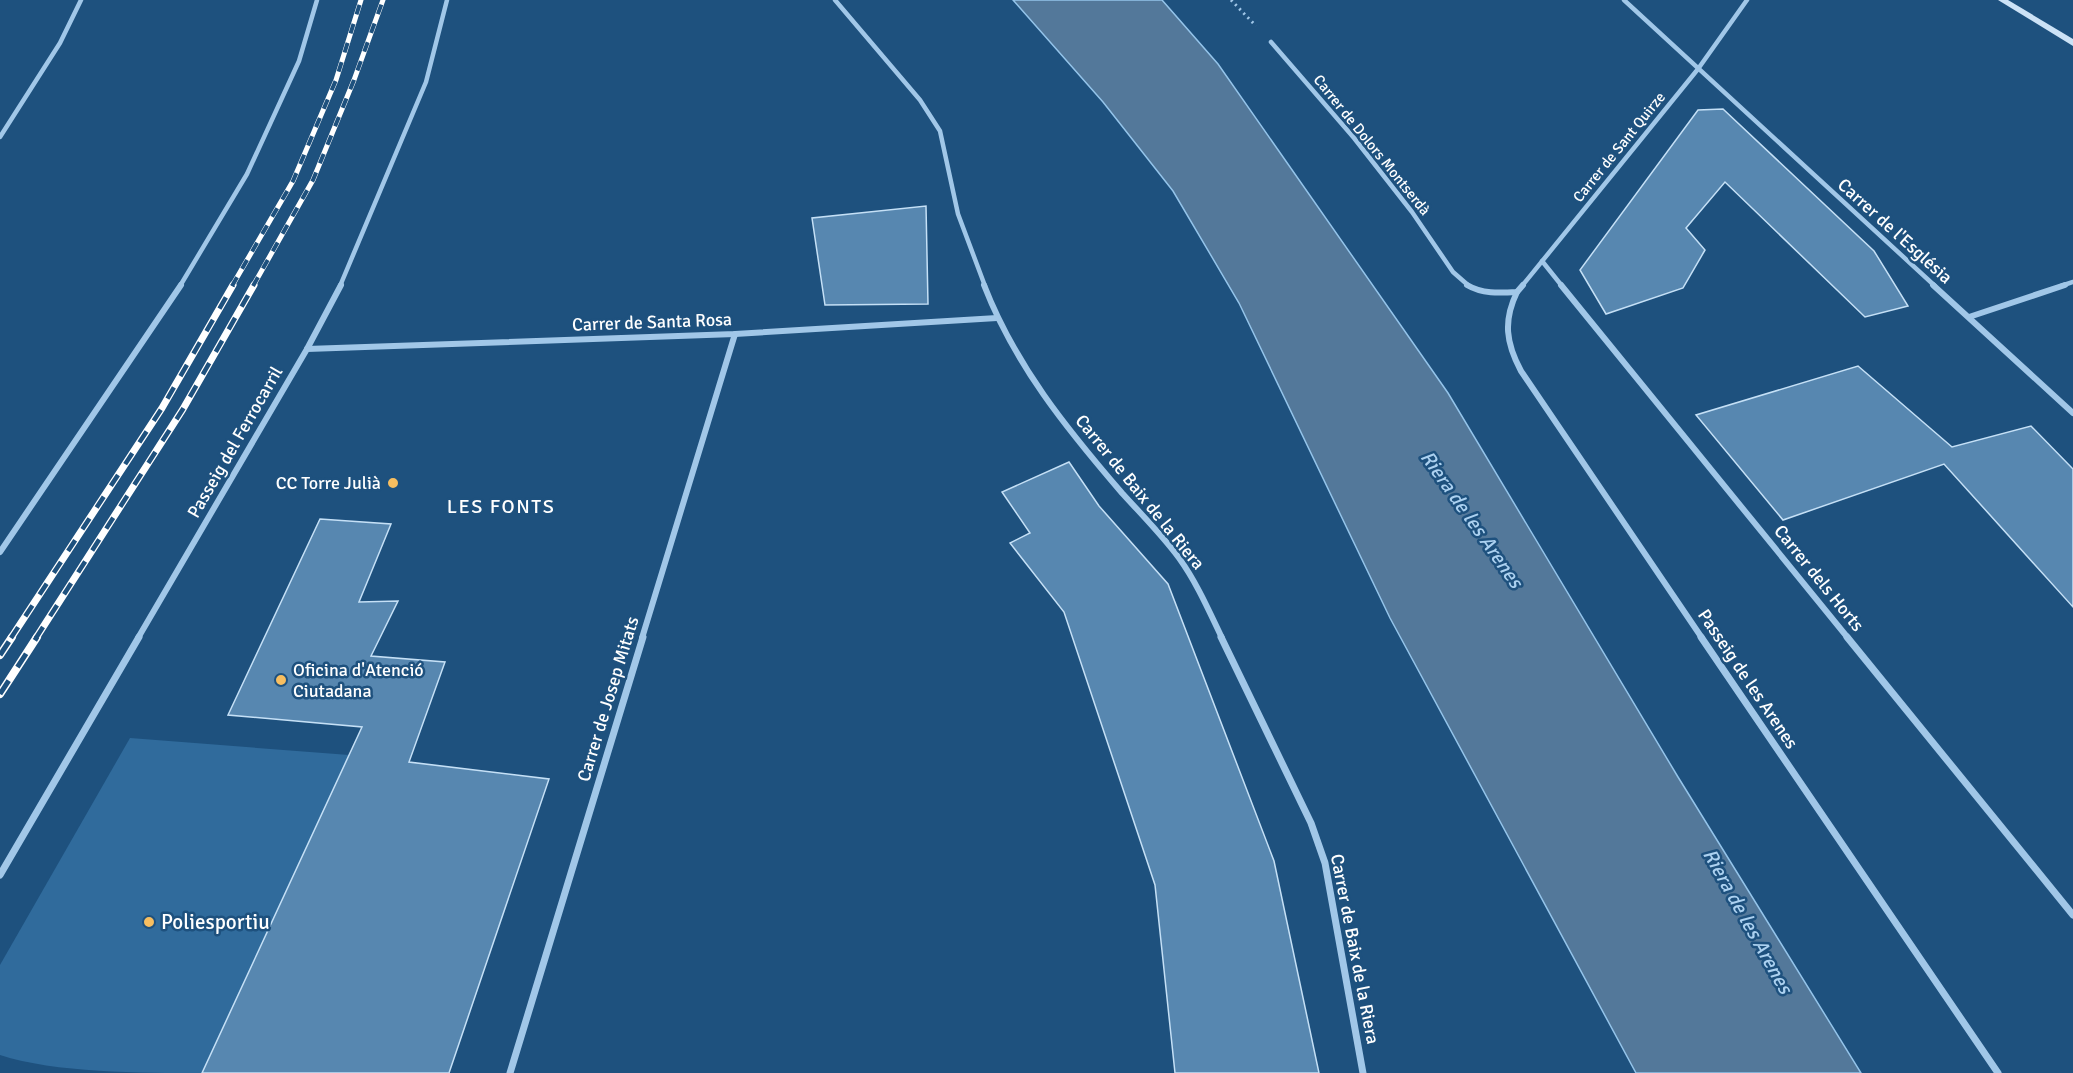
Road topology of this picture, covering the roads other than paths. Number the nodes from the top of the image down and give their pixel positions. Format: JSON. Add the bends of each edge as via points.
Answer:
{"nodes":[{"id":1,"x":81,"y":0,"type":"edge"},
{"id":2,"x":317,"y":0,"type":"edge"},
{"id":3,"x":447,"y":0,"type":"edge"},
{"id":4,"x":835,"y":0,"type":"edge"},
{"id":5,"x":1624,"y":0,"type":"edge"},
{"id":6,"x":1748,"y":0,"type":"edge"},
{"id":7,"x":2002,"y":0,"type":"edge"},
{"id":8,"x":1271,"y":42,"type":"road end"},
{"id":9,"x":2073,"y":44,"type":"edge"},
{"id":10,"x":1698,"y":69,"type":"junction"},
{"id":11,"x":0,"y":137,"type":"edge"},
{"id":12,"x":1542,"y":261,"type":"junction"},
{"id":13,"x":2073,"y":282,"type":"edge"},
{"id":14,"x":1516,"y":292,"type":"junction"},
{"id":15,"x":1969,"y":317,"type":"junction"},
{"id":16,"x":997,"y":318,"type":"junction"},
{"id":17,"x":735,"y":334,"type":"junction"},
{"id":18,"x":307,"y":349,"type":"junction"},
{"id":19,"x":2073,"y":413,"type":"edge"},
{"id":20,"x":0,"y":552,"type":"edge"},
{"id":21,"x":0,"y":876,"type":"edge"},
{"id":22,"x":2073,"y":915,"type":"edge"},
{"id":23,"x":510,"y":1073,"type":"edge"},
{"id":24,"x":1363,"y":1073,"type":"edge"},
{"id":25,"x":1998,"y":1073,"type":"edge"}],
"edges":[{"from":1,"to":11,"type":"street","via":[[60,43]]},
{"from":2,"to":20,"type":"street","via":[[299,61],[247,174],[185,279]]},
{"from":3,"to":18,"type":"street","name":"Passeig del Ferrocarril","via":[[426,82],[346,274]]},
{"from":4,"to":16,"type":"street","name":"Carrer de Baix de la Riera","via":[[920,100],[940,130],[958,214]]},
{"from":5,"to":10,"type":"street","name":"Carrer de l'Església"},
{"from":6,"to":10,"type":"street","name":"Carrer de Sant Quirze"},
{"from":7,"to":9,"type":"main road"},
{"from":8,"to":14,"type":"street","name":"Carrer de Dolors Montserdà","via":[[1336,113],[1453,272],[1470,287],[1499,294]]},
{"from":10,"to":12,"type":"street","name":"Carrer de Sant Quirze"},
{"from":10,"to":15,"type":"street","name":"Carrer de l'Església"},
{"from":12,"to":14,"type":"street","name":"Carrer de Sant Quirze"},
{"from":12,"to":22,"type":"street","name":"Carrer dels Horts"},
{"from":13,"to":15,"type":"street"},
{"from":14,"to":25,"type":"street","name":"Passeig de les Arenes","via":[[1508,308],[1505,333],[1511,354],[1528,383]]},
{"from":15,"to":19,"type":"street","name":"Carrer de l'Església"},
{"from":16,"to":17,"type":"street","name":"Carrer de Santa Rosa"},
{"from":16,"to":24,"type":"street","name":"Carrer de Baix de la Riera","via":[[1038,389],[1074,437],[1178,557],[1223,638],[1311,823],[1325,863]]},
{"from":17,"to":18,"type":"street","name":"Carrer de Santa Rosa"},
{"from":17,"to":23,"type":"street","name":"Carrer de Josep Mitats"},
{"from":18,"to":21,"type":"street","name":"Passeig del Ferrocarril"}]}
